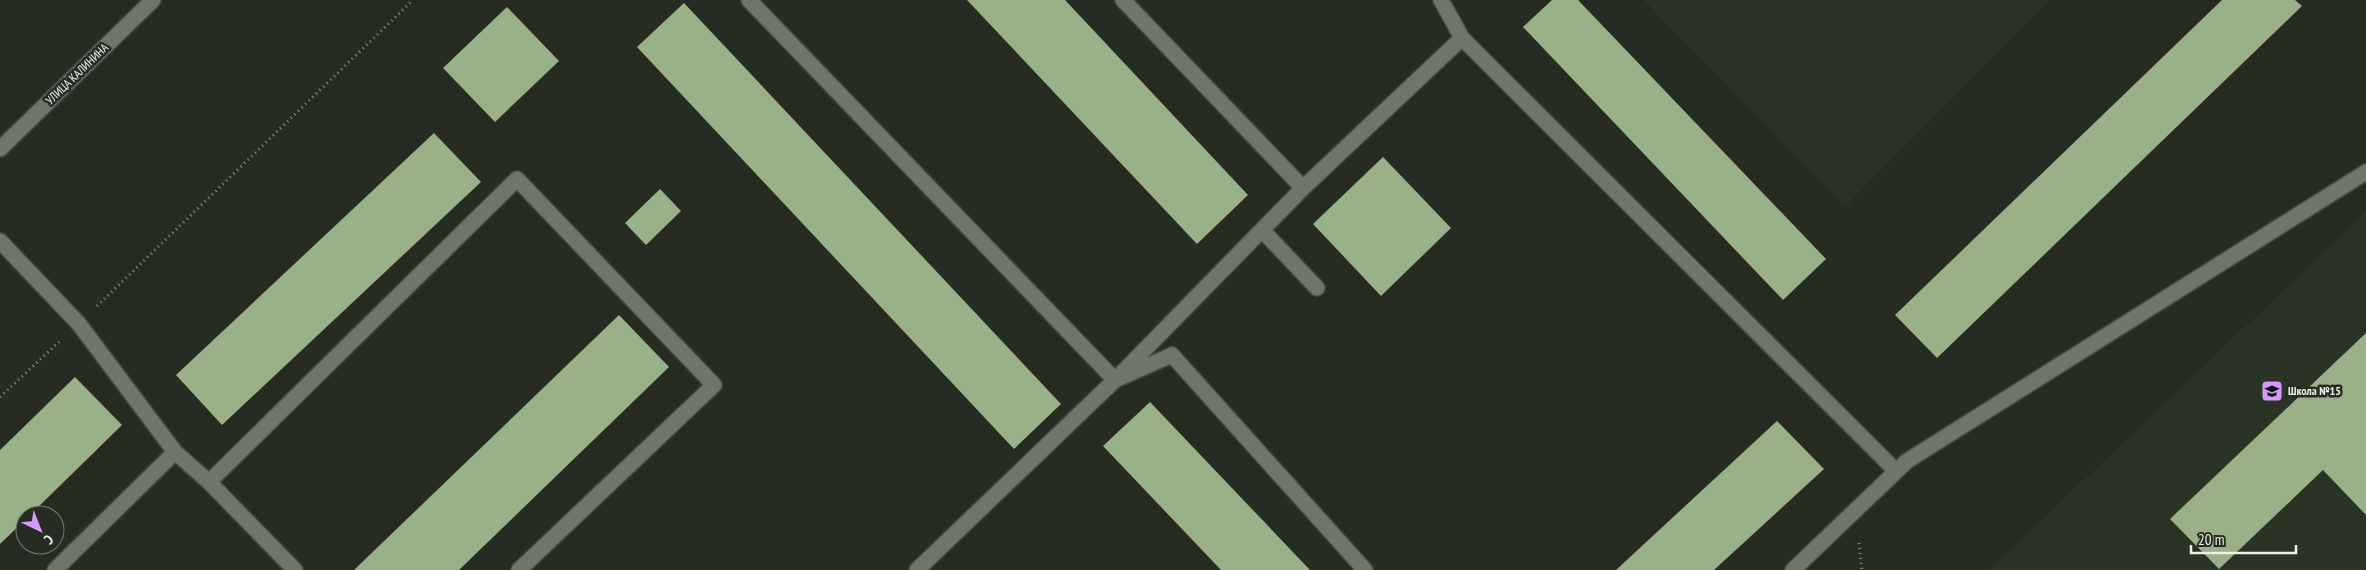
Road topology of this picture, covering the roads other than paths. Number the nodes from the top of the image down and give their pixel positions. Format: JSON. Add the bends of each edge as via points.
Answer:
{"nodes":[{"id":1,"x":153,"y":0,"type":"edge"},
{"id":2,"x":749,"y":0,"type":"edge"},
{"id":3,"x":1123,"y":0,"type":"edge"},
{"id":4,"x":1442,"y":0,"type":"edge"},
{"id":5,"x":1462,"y":38,"type":"junction"},
{"id":6,"x":0,"y":149,"type":"edge"},
{"id":7,"x":2366,"y":172,"type":"edge"},
{"id":8,"x":1303,"y":188,"type":"junction"},
{"id":9,"x":1262,"y":230,"type":"junction"},
{"id":10,"x":0,"y":240,"type":"edge"},
{"id":11,"x":1317,"y":288,"type":"dead end"},
{"id":12,"x":1115,"y":380,"type":"junction"},
{"id":13,"x":175,"y":452,"type":"junction"},
{"id":14,"x":1896,"y":471,"type":"junction"},
{"id":15,"x":209,"y":482,"type":"junction"},
{"id":16,"x":54,"y":570,"type":"edge"},
{"id":17,"x":295,"y":570,"type":"edge"},
{"id":18,"x":518,"y":570,"type":"edge"},
{"id":19,"x":917,"y":570,"type":"edge"},
{"id":20,"x":1365,"y":570,"type":"edge"},
{"id":21,"x":1793,"y":570,"type":"edge"}],
"edges":[{"from":1,"to":6,"type":"street","name":"УЛИЦА КАЛИНИНА"},
{"from":2,"to":12,"type":"street"},
{"from":3,"to":8,"type":"street"},
{"from":4,"to":5,"type":"street"},
{"from":5,"to":8,"type":"street"},
{"from":5,"to":14,"type":"street"},
{"from":7,"to":14,"type":"street","via":[[1916,455]]},
{"from":8,"to":9,"type":"street"},
{"from":9,"to":11,"type":"street"},
{"from":9,"to":12,"type":"street"},
{"from":10,"to":13,"type":"street","via":[[79,324]]},
{"from":12,"to":19,"type":"street"},
{"from":12,"to":20,"type":"street","via":[[1172,355]]},
{"from":13,"to":15,"type":"street"},
{"from":13,"to":16,"type":"street"},
{"from":14,"to":21,"type":"street"},
{"from":15,"to":17,"type":"street"},
{"from":15,"to":18,"type":"street","via":[[517,179],[714,385]]}]}
